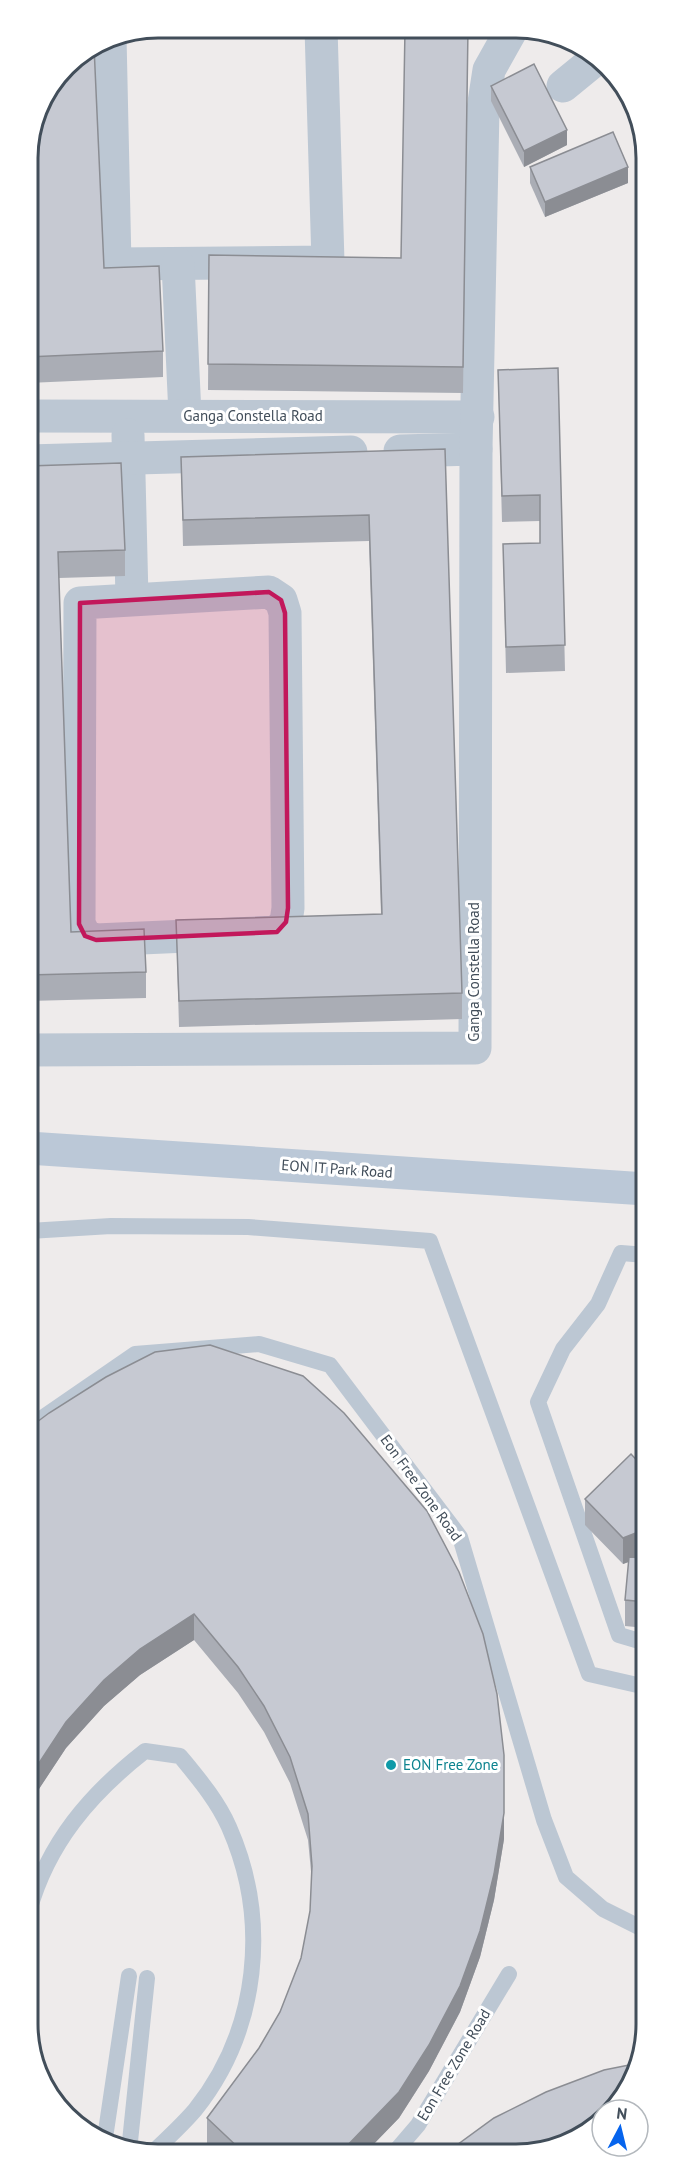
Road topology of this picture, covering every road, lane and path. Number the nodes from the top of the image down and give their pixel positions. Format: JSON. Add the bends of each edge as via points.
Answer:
{"nodes":[{"id":1,"x":321,"y":38,"type":"edge"},
{"id":2,"x":507,"y":38,"type":"edge"},
{"id":3,"x":110,"y":47,"type":"edge"},
{"id":4,"x":591,"y":63,"type":"edge"},
{"id":5,"x":563,"y":86,"type":"dead end"},
{"id":6,"x":178,"y":264,"type":"junction"},
{"id":7,"x":185,"y":415,"type":"junction"},
{"id":8,"x":38,"y":416,"type":"edge"},
{"id":9,"x":126,"y":417,"type":"junction"},
{"id":10,"x":478,"y":417,"type":"junction"},
{"id":11,"x":476,"y":449,"type":"junction"},
{"id":12,"x":131,"y":458,"type":"junction"},
{"id":13,"x":38,"y":461,"type":"edge"},
{"id":14,"x":132,"y":598,"type":"junction"},
{"id":15,"x":38,"y":1050,"type":"edge"},
{"id":16,"x":38,"y":1149,"type":"edge"},
{"id":17,"x":636,"y":1188,"type":"edge"},
{"id":18,"x":38,"y":1230,"type":"edge"},
{"id":19,"x":636,"y":1254,"type":"edge"},
{"id":20,"x":38,"y":1421,"type":"edge"},
{"id":21,"x":636,"y":1640,"type":"edge"},
{"id":22,"x":636,"y":1685,"type":"edge"},
{"id":23,"x":38,"y":1884,"type":"edge"},
{"id":24,"x":636,"y":1925,"type":"edge"},
{"id":25,"x":509,"y":1974,"type":"dead end"},
{"id":26,"x":129,"y":1977,"type":"dead end"},
{"id":27,"x":147,"y":1978,"type":"dead end"},
{"id":28,"x":106,"y":2133,"type":"edge"},
{"id":29,"x":130,"y":2141,"type":"edge"},
{"id":30,"x":160,"y":2145,"type":"edge"},
{"id":31,"x":400,"y":2145,"type":"edge"}],
"edges":[{"from":1,"to":6,"type":"street","via":[[328,262]]},
{"from":2,"to":10,"type":"street","name":"Ganga Constella Road","via":[[489,70],[483,109]]},
{"from":3,"to":6,"type":"street","via":[[116,264]]},
{"from":4,"to":5,"type":"street"},
{"from":6,"to":7,"type":"street"},
{"from":7,"to":9,"type":"street","name":"Ganga Constella Road"},
{"from":7,"to":10,"type":"street","name":"Ganga Constella Road"},
{"from":8,"to":9,"type":"street","name":"Ganga Constella Road"},
{"from":9,"to":12,"type":"street"},
{"from":10,"to":11,"type":"street","name":"Ganga Constella Road"},
{"from":11,"to":12,"type":"street"},
{"from":11,"to":15,"type":"street","name":"Ganga Constella Road","via":[[475,1048]]},
{"from":12,"to":13,"type":"street"},
{"from":12,"to":14,"type":"street"},
{"from":14,"to":14,"type":"street","via":[[80,603],[79,924],[85,936],[96,940],[277,932],[286,922],[288,908],[285,613],[281,600],[269,592]]},
{"from":16,"to":17,"type":"street","name":"EON IT Park Road"},
{"from":18,"to":22,"type":"lane","via":[[111,1226],[248,1227],[430,1241],[589,1674]]},
{"from":19,"to":21,"type":"lane","via":[[621,1253],[598,1304],[563,1349],[538,1402],[618,1635]]},
{"from":20,"to":24,"type":"lane","name":"Eon Free Zone Road","via":[[135,1354],[259,1344],[330,1365],[460,1537],[544,1820],[566,1877],[603,1909]]},
{"from":23,"to":30,"type":"lane","via":[[78,1812],[109,1779],[145,1751],[180,1756],[207,1788],[229,1825],[244,1865],[253,1908],[255,1951],[249,1993],[238,2035],[219,2074],[195,2110]]},
{"from":25,"to":31,"type":"lane","name":"Eon Free Zone Road","via":[[418,2125]]},
{"from":26,"to":28,"type":"lane"},
{"from":27,"to":29,"type":"lane"}]}
